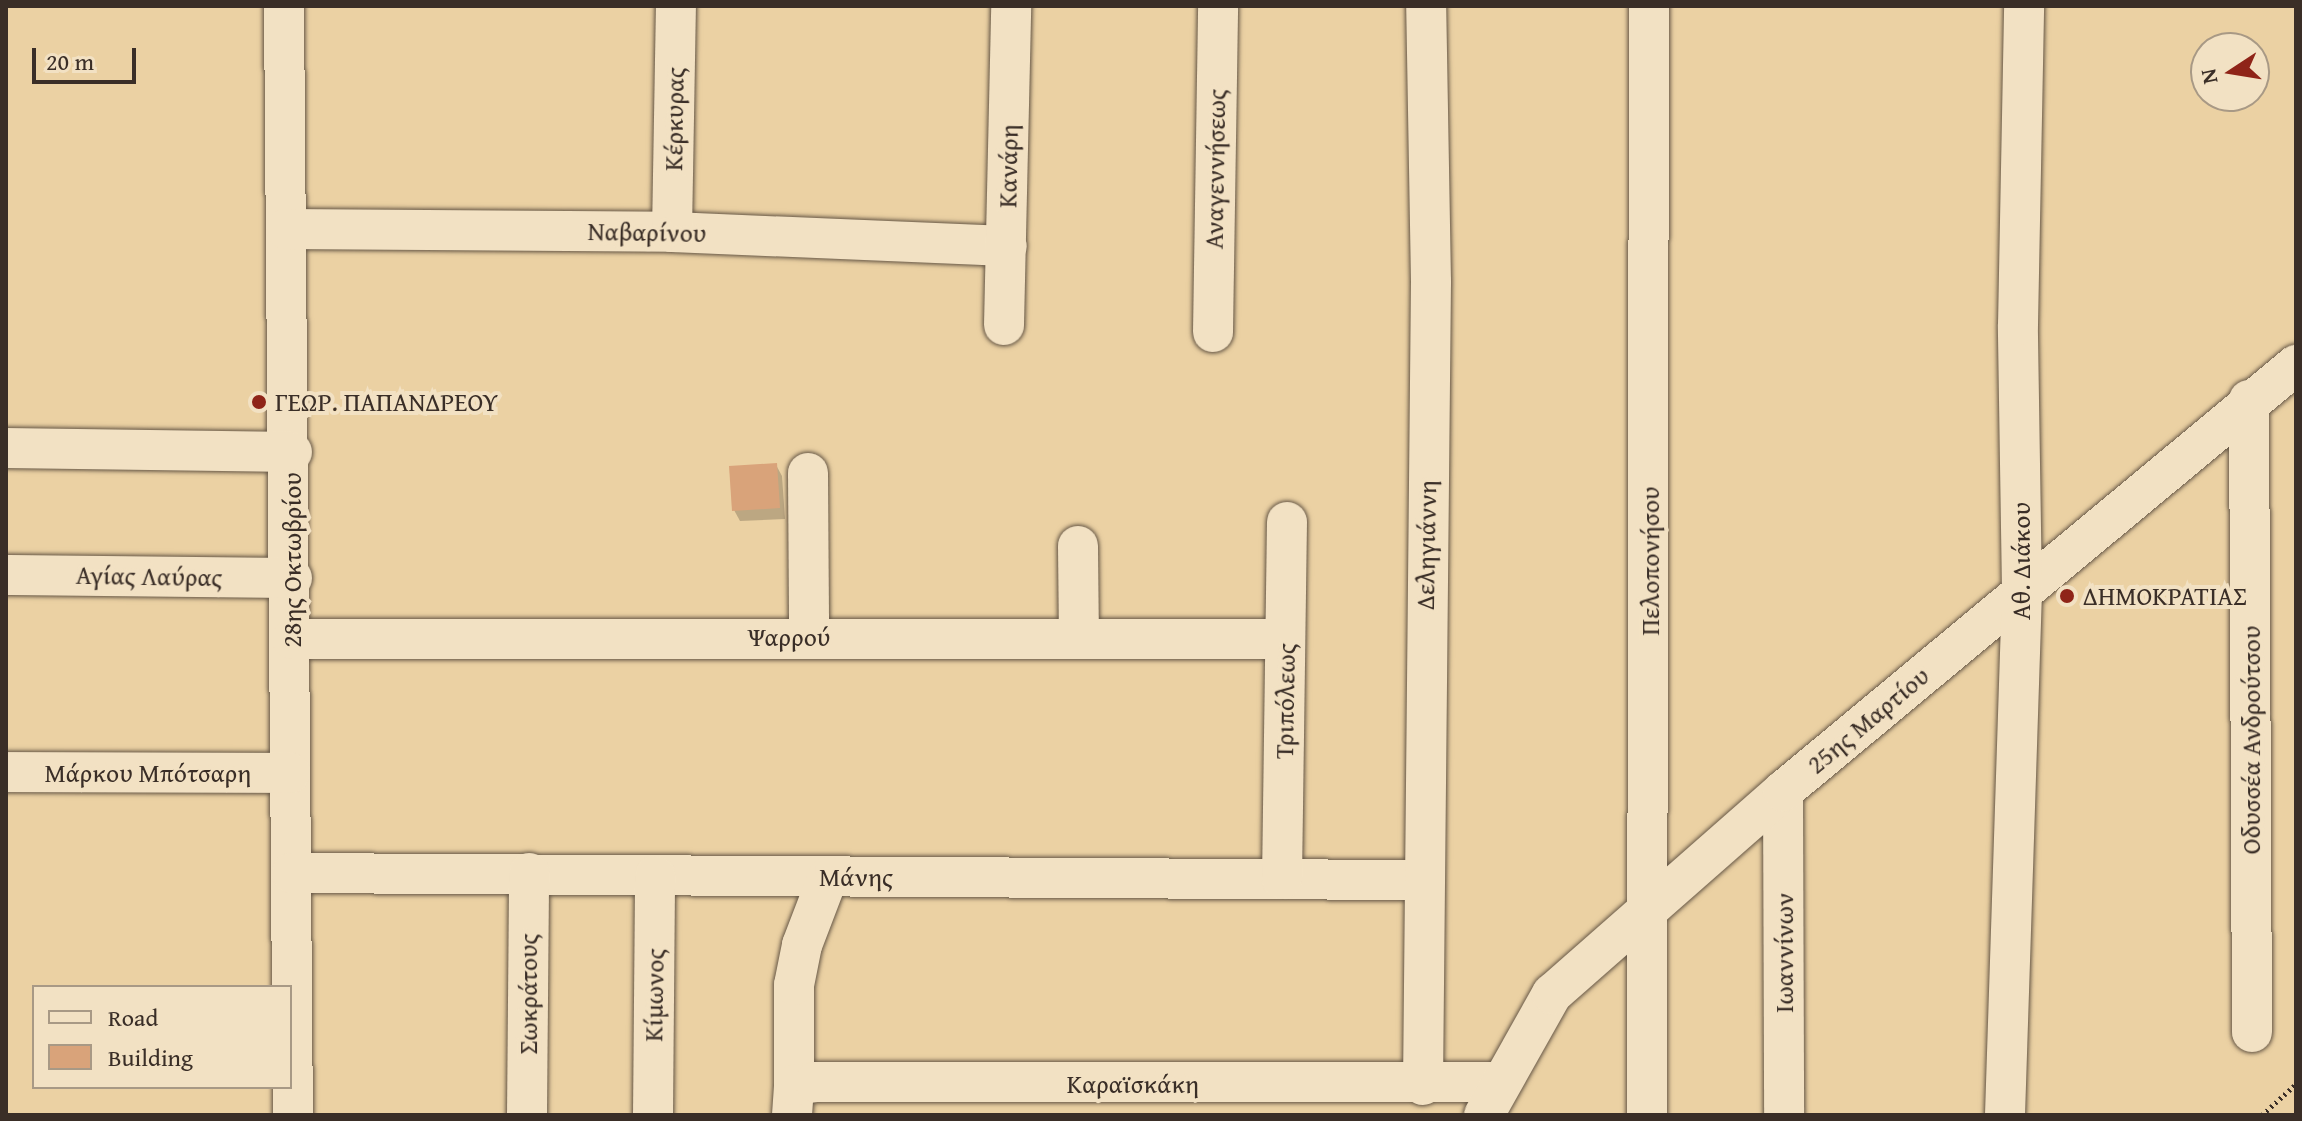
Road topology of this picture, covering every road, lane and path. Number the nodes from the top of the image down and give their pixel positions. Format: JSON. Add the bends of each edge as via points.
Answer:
{"nodes":[{"id":1,"x":284,"y":6,"type":"edge"},
{"id":2,"x":676,"y":6,"type":"edge"},
{"id":3,"x":1011,"y":6,"type":"edge"},
{"id":4,"x":1218,"y":6,"type":"edge"},
{"id":5,"x":1426,"y":6,"type":"edge"},
{"id":6,"x":1649,"y":6,"type":"edge"},
{"id":7,"x":2024,"y":6,"type":"edge"},
{"id":8,"x":286,"y":229,"type":"junction"},
{"id":9,"x":672,"y":232,"type":"junction"},
{"id":10,"x":1007,"y":246,"type":"junction"},
{"id":11,"x":1004,"y":325,"type":"dead end"},
{"id":12,"x":1213,"y":332,"type":"dead end"},
{"id":13,"x":2296,"y":365,"type":"edge"},
{"id":14,"x":2249,"y":400,"type":"junction"},
{"id":15,"x":6,"y":448,"type":"edge"},
{"id":16,"x":292,"y":452,"type":"junction"},
{"id":17,"x":808,"y":473,"type":"dead end"},
{"id":18,"x":1287,"y":522,"type":"dead end"},
{"id":19,"x":1078,"y":546,"type":"dead end"},
{"id":20,"x":6,"y":575,"type":"edge"},
{"id":21,"x":292,"y":578,"type":"junction"},
{"id":22,"x":2022,"y":591,"type":"junction"},
{"id":23,"x":809,"y":636,"type":"junction"},
{"id":24,"x":1079,"y":638,"type":"junction"},
{"id":25,"x":292,"y":639,"type":"junction"},
{"id":26,"x":1285,"y":639,"type":"junction"},
{"id":27,"x":6,"y":772,"type":"edge"},
{"id":28,"x":290,"y":773,"type":"junction"},
{"id":29,"x":1783,"y":791,"type":"junction"},
{"id":30,"x":292,"y":873,"type":"junction"},
{"id":31,"x":529,"y":873,"type":"junction"},
{"id":32,"x":655,"y":876,"type":"junction"},
{"id":33,"x":828,"y":877,"type":"junction"},
{"id":34,"x":1282,"y":879,"type":"junction"},
{"id":35,"x":1421,"y":880,"type":"junction"},
{"id":36,"x":1650,"y":908,"type":"junction"},
{"id":37,"x":2252,"y":1032,"type":"dead end"},
{"id":38,"x":2296,"y":1084,"type":"edge"},
{"id":39,"x":1423,"y":1085,"type":"junction"},
{"id":40,"x":1492,"y":1098,"type":"edge"},
{"id":41,"x":793,"y":1100,"type":"edge"},
{"id":42,"x":293,"y":1115,"type":"edge"},
{"id":43,"x":527,"y":1115,"type":"edge"},
{"id":44,"x":653,"y":1115,"type":"edge"},
{"id":45,"x":1647,"y":1115,"type":"edge"},
{"id":46,"x":1784,"y":1115,"type":"edge"},
{"id":47,"x":2005,"y":1115,"type":"edge"},
{"id":48,"x":2262,"y":1115,"type":"edge"}],
"edges":[{"from":1,"to":8,"type":"street","name":"28ης Οκτωβρίου"},
{"from":2,"to":9,"type":"street","name":"Κέρκυρας"},
{"from":3,"to":10,"type":"street","name":"Κανάρη"},
{"from":4,"to":12,"type":"street","name":"Αναγεννήσεως"},
{"from":5,"to":35,"type":"street","name":"Δεληγιάννη","via":[[1431,282]]},
{"from":6,"to":36,"type":"street","name":"Πελοπονήσου"},
{"from":7,"to":22,"type":"street","name":"Αθ. Διάκου","via":[[2018,325]]},
{"from":8,"to":9,"type":"street","name":"Ναβαρίνου"},
{"from":8,"to":16,"type":"street","name":"28ης Οκτωβρίου"},
{"from":9,"to":10,"type":"street","name":"Ναβαρίνου"},
{"from":10,"to":11,"type":"street","name":"Κανάρη"},
{"from":13,"to":14,"type":"street","name":"25ης Μαρτίου"},
{"from":14,"to":22,"type":"street","name":"25ης Μαρτίου"},
{"from":14,"to":37,"type":"street","name":"Οδυσσέα Ανδρούτσου"},
{"from":15,"to":16,"type":"street"},
{"from":16,"to":21,"type":"street","name":"28ης Οκτωβρίου"},
{"from":17,"to":23,"type":"street"},
{"from":18,"to":26,"type":"street","name":"Τριπόλεως"},
{"from":19,"to":24,"type":"street"},
{"from":20,"to":21,"type":"street","name":"Αγίας Λαύρας"},
{"from":21,"to":25,"type":"street","name":"28ης Οκτωβρίου"},
{"from":22,"to":29,"type":"street","name":"25ης Μαρτίου"},
{"from":22,"to":47,"type":"street","name":"Αθ. Διάκου"},
{"from":23,"to":24,"type":"street","name":"Ψαρρού"},
{"from":23,"to":25,"type":"street","name":"Ψαρρού"},
{"from":24,"to":26,"type":"street","name":"Ψαρρού"},
{"from":25,"to":28,"type":"street","name":"28ης Οκτωβρίου"},
{"from":26,"to":34,"type":"street","name":"Τριπόλεως"},
{"from":27,"to":28,"type":"street","name":"Μάρκου Μπότσαρη"},
{"from":28,"to":30,"type":"street","name":"28ης Οκτωβρίου"},
{"from":29,"to":36,"type":"street","name":"25ης Μαρτίου"},
{"from":29,"to":46,"type":"street","name":"Ιωαννίνων"},
{"from":30,"to":31,"type":"street","name":"Μάνης"},
{"from":30,"to":42,"type":"street","name":"28ης Οκτωβρίου"},
{"from":31,"to":32,"type":"street","name":"Μάνης"},
{"from":31,"to":43,"type":"street","name":"Σωκράτους"},
{"from":32,"to":33,"type":"street","name":"Μάνης"},
{"from":32,"to":44,"type":"street","name":"Κίμωνος"},
{"from":33,"to":34,"type":"street","name":"Μάνης"},
{"from":33,"to":41,"type":"street","via":[[802,945],[794,985]]},
{"from":34,"to":35,"type":"street","name":"Μάνης"},
{"from":35,"to":39,"type":"street","name":"Δεληγιάννη"},
{"from":36,"to":40,"type":"street","name":"25ης Μαρτίου","via":[[1552,994]]},
{"from":36,"to":45,"type":"street","name":"Πελοπονήσου"},
{"from":38,"to":48,"type":"path"},
{"from":39,"to":40,"type":"street","name":"Καραϊσκάκη"},
{"from":39,"to":41,"type":"street","name":"Καραϊσκάκη"}]}
